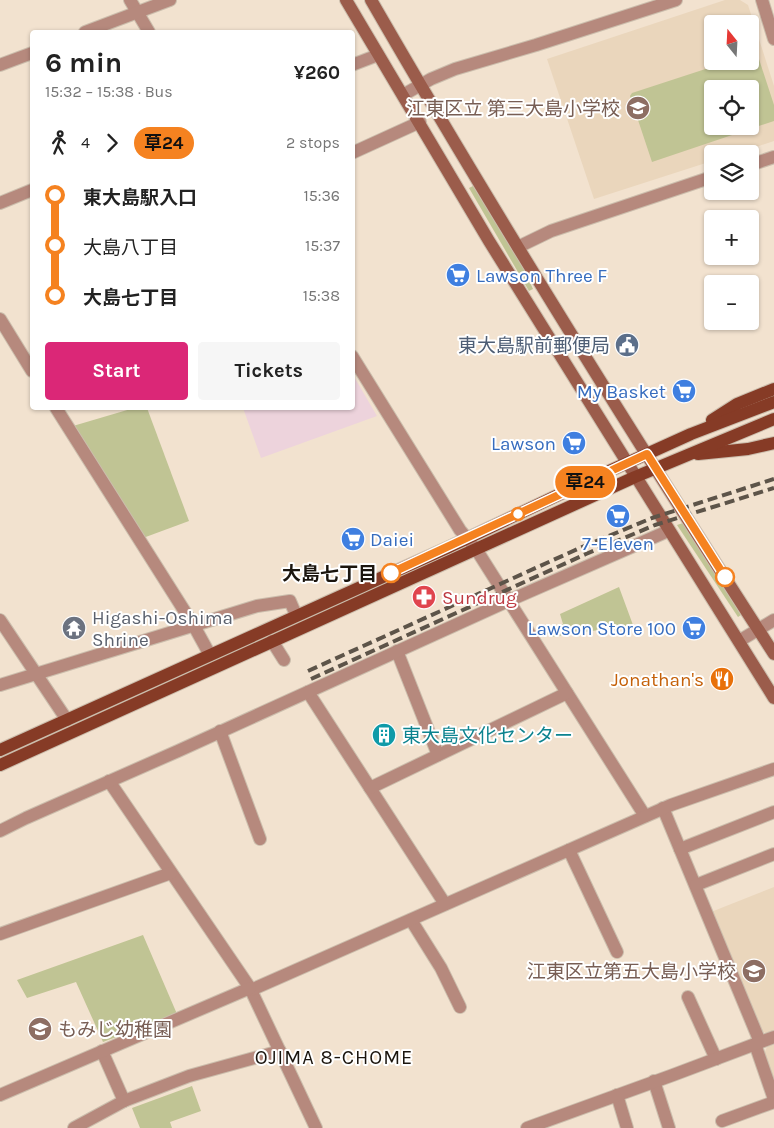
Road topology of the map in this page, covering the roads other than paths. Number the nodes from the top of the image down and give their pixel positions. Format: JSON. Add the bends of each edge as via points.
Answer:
{"nodes":[{"id":1,"x":130,"y":0,"type":"edge"},
{"id":2,"x":170,"y":0,"type":"edge"},
{"id":3,"x":346,"y":0,"type":"edge"},
{"id":4,"x":371,"y":0,"type":"edge"},
{"id":5,"x":676,"y":0,"type":"edge"},
{"id":6,"x":762,"y":0,"type":"edge"},
{"id":7,"x":138,"y":12,"type":"junction"},
{"id":8,"x":90,"y":30,"type":"edge"},
{"id":9,"x":149,"y":30,"type":"edge"},
{"id":10,"x":774,"y":39,"type":"edge"},
{"id":11,"x":30,"y":54,"type":"edge"},
{"id":12,"x":378,"y":55,"type":"junction"},
{"id":13,"x":355,"y":64,"type":"edge"},
{"id":14,"x":0,"y":65,"type":"edge"},
{"id":15,"x":420,"y":85,"type":"junction"},
{"id":16,"x":403,"y":96,"type":"junction"},
{"id":17,"x":420,"y":122,"type":"junction"},
{"id":18,"x":355,"y":152,"type":"edge"},
{"id":19,"x":774,"y":157,"type":"edge"},
{"id":20,"x":759,"y":162,"type":"edge"},
{"id":21,"x":704,"y":180,"type":"edge"},
{"id":22,"x":30,"y":191,"type":"edge"},
{"id":23,"x":0,"y":203,"type":"edge"},
{"id":24,"x":518,"y":247,"type":"junction"},
{"id":25,"x":0,"y":319,"type":"edge"},
{"id":26,"x":355,"y":361,"type":"edge"},
{"id":27,"x":30,"y":368,"type":"edge"},
{"id":28,"x":774,"y":389,"type":"edge"},
{"id":29,"x":774,"y":402,"type":"edge"},
{"id":30,"x":57,"y":410,"type":"edge"},
{"id":31,"x":774,"y":419,"type":"edge"},
{"id":32,"x":691,"y":434,"type":"junction"},
{"id":33,"x":774,"y":443,"type":"edge"},
{"id":34,"x":647,"y":454,"type":"junction"},
{"id":35,"x":687,"y":455,"type":"junction"},
{"id":36,"x":627,"y":463,"type":"junction"},
{"id":37,"x":656,"y":468,"type":"junction"},
{"id":38,"x":635,"y":476,"type":"junction"},
{"id":39,"x":668,"y":530,"type":"junction"},
{"id":40,"x":466,"y":538,"type":"junction"},
{"id":41,"x":476,"y":549,"type":"junction"},
{"id":42,"x":508,"y":601,"type":"junction"},
{"id":43,"x":296,"y":615,"type":"junction"},
{"id":44,"x":0,"y":620,"type":"edge"},
{"id":45,"x":774,"y":620,"type":"edge"},
{"id":46,"x":194,"y":626,"type":"junction"},
{"id":47,"x":758,"y":629,"type":"junction"},
{"id":48,"x":739,"y":641,"type":"junction"},
{"id":49,"x":272,"y":642,"type":"junction"},
{"id":50,"x":397,"y":651,"type":"junction"},
{"id":51,"x":210,"y":654,"type":"junction"},
{"id":52,"x":774,"y":654,"type":"edge"},
{"id":53,"x":284,"y":660,"type":"dead end"},
{"id":54,"x":37,"y":674,"type":"junction"},
{"id":55,"x":0,"y":685,"type":"edge"},
{"id":56,"x":308,"y":692,"type":"junction"},
{"id":57,"x":567,"y":693,"type":"junction"},
{"id":58,"x":774,"y":698,"type":"edge"},
{"id":59,"x":67,"y":720,"type":"junction"},
{"id":60,"x":220,"y":731,"type":"junction"},
{"id":61,"x":0,"y":750,"type":"edge"},
{"id":62,"x":438,"y":755,"type":"junction"},
{"id":63,"x":0,"y":765,"type":"edge"},
{"id":64,"x":774,"y":769,"type":"edge"},
{"id":65,"x":109,"y":782,"type":"junction"},
{"id":66,"x":370,"y":788,"type":"junction"},
{"id":67,"x":663,"y":808,"type":"junction"},
{"id":68,"x":774,"y":812,"type":"edge"},
{"id":69,"x":646,"y":816,"type":"junction"},
{"id":70,"x":0,"y":831,"type":"edge"},
{"id":71,"x":260,"y":839,"type":"dead end"},
{"id":72,"x":680,"y":849,"type":"junction"},
{"id":73,"x":569,"y":850,"type":"junction"},
{"id":74,"x":774,"y":854,"type":"edge"},
{"id":75,"x":171,"y":872,"type":"junction"},
{"id":76,"x":696,"y":885,"type":"junction"},
{"id":77,"x":445,"y":904,"type":"junction"},
{"id":78,"x":411,"y":920,"type":"junction"},
{"id":79,"x":0,"y":934,"type":"edge"},
{"id":80,"x":617,"y":952,"type":"dead end"},
{"id":81,"x":250,"y":989,"type":"junction"},
{"id":82,"x":688,"y":997,"type":"dead end"},
{"id":83,"x":460,"y":1006,"type":"dead end"},
{"id":84,"x":774,"y":1037,"type":"edge"},
{"id":85,"x":757,"y":1042,"type":"junction"},
{"id":86,"x":102,"y":1051,"type":"junction"},
{"id":87,"x":280,"y":1051,"type":"junction"},
{"id":88,"x":716,"y":1059,"type":"junction"},
{"id":89,"x":654,"y":1082,"type":"junction"},
{"id":90,"x":0,"y":1095,"type":"edge"},
{"id":91,"x":617,"y":1095,"type":"junction"},
{"id":92,"x":774,"y":1100,"type":"edge"},
{"id":93,"x":124,"y":1102,"type":"junction"},
{"id":94,"x":722,"y":1120,"type":"dead end"},
{"id":95,"x":551,"y":1124,"type":"edge"},
{"id":96,"x":74,"y":1128,"type":"edge"},
{"id":97,"x":316,"y":1128,"type":"edge"},
{"id":98,"x":526,"y":1128,"type":"edge"},
{"id":99,"x":627,"y":1128,"type":"edge"},
{"id":100,"x":669,"y":1128,"type":"edge"}],
"edges":[{"from":1,"to":7,"type":"street"},
{"from":2,"to":7,"type":"street"},
{"from":3,"to":12,"type":"main road"},
{"from":4,"to":15,"type":"main road"},
{"from":5,"to":15,"type":"street","via":[[455,69]]},
{"from":6,"to":10,"type":"street"},
{"from":7,"to":8,"type":"street"},
{"from":7,"to":9,"type":"street"},
{"from":11,"to":14,"type":"street"},
{"from":12,"to":13,"type":"street"},
{"from":12,"to":16,"type":"main road"},
{"from":15,"to":16,"type":"street"},
{"from":15,"to":24,"type":"main road"},
{"from":16,"to":17,"type":"main road"},
{"from":17,"to":18,"type":"street"},
{"from":17,"to":36,"type":"main road","via":[[489,241]]},
{"from":19,"to":20,"type":"street"},
{"from":21,"to":24,"type":"street","via":[[551,231]]},
{"from":22,"to":23,"type":"street"},
{"from":24,"to":34,"type":"main road"},
{"from":25,"to":27,"type":"street"},
{"from":26,"to":40,"type":"street"},
{"from":28,"to":32,"type":"main road","via":[[737,404]]},
{"from":29,"to":32,"type":"main road"},
{"from":30,"to":46,"type":"street"},
{"from":31,"to":35,"type":"main road"},
{"from":32,"to":34,"type":"main road"},
{"from":33,"to":35,"type":"main road","via":[[720,453]]},
{"from":34,"to":36,"type":"main road"},
{"from":34,"to":37,"type":"main road"},
{"from":35,"to":37,"type":"main road"},
{"from":36,"to":38,"type":"main road"},
{"from":36,"to":40,"type":"main road"},
{"from":37,"to":38,"type":"main road"},
{"from":37,"to":47,"type":"main road"},
{"from":38,"to":39,"type":"main road"},
{"from":38,"to":41,"type":"main road"},
{"from":39,"to":42,"type":"street"},
{"from":39,"to":48,"type":"main road"},
{"from":40,"to":41,"type":"street"},
{"from":40,"to":43,"type":"main road"},
{"from":41,"to":42,"type":"street"},
{"from":41,"to":49,"type":"main road"},
{"from":42,"to":50,"type":"street"},
{"from":42,"to":57,"type":"street"},
{"from":43,"to":46,"type":"street","via":[[290,602],[257,606]]},
{"from":43,"to":51,"type":"main road"},
{"from":44,"to":54,"type":"street"},
{"from":45,"to":47,"type":"street"},
{"from":46,"to":51,"type":"street"},
{"from":46,"to":54,"type":"street"},
{"from":47,"to":48,"type":"street"},
{"from":47,"to":52,"type":"main road"},
{"from":48,"to":58,"type":"main road"},
{"from":49,"to":53,"type":"street"},
{"from":49,"to":63,"type":"main road"},
{"from":50,"to":56,"type":"street"},
{"from":50,"to":62,"type":"street"},
{"from":51,"to":59,"type":"main road"},
{"from":54,"to":55,"type":"street"},
{"from":54,"to":59,"type":"street"},
{"from":56,"to":60,"type":"street"},
{"from":56,"to":66,"type":"street"},
{"from":57,"to":62,"type":"street"},
{"from":57,"to":69,"type":"street"},
{"from":59,"to":61,"type":"main road"},
{"from":60,"to":65,"type":"street"},
{"from":60,"to":71,"type":"street"},
{"from":62,"to":66,"type":"street"},
{"from":64,"to":67,"type":"street"},
{"from":65,"to":70,"type":"street"},
{"from":65,"to":75,"type":"street"},
{"from":66,"to":77,"type":"street"},
{"from":67,"to":69,"type":"street"},
{"from":67,"to":72,"type":"street"},
{"from":68,"to":72,"type":"street"},
{"from":69,"to":73,"type":"street"},
{"from":72,"to":76,"type":"street"},
{"from":73,"to":77,"type":"street"},
{"from":73,"to":80,"type":"street"},
{"from":74,"to":76,"type":"street"},
{"from":75,"to":79,"type":"street"},
{"from":75,"to":81,"type":"street"},
{"from":76,"to":85,"type":"street"},
{"from":77,"to":78,"type":"street"},
{"from":78,"to":81,"type":"street"},
{"from":78,"to":83,"type":"street"},
{"from":81,"to":86,"type":"street"},
{"from":81,"to":87,"type":"street"},
{"from":82,"to":88,"type":"street"},
{"from":84,"to":85,"type":"street"},
{"from":85,"to":88,"type":"street"},
{"from":85,"to":92,"type":"street"},
{"from":86,"to":90,"type":"street"},
{"from":86,"to":93,"type":"street"},
{"from":87,"to":93,"type":"street","via":[[189,1076]]},
{"from":87,"to":97,"type":"street"},
{"from":88,"to":89,"type":"street"},
{"from":89,"to":91,"type":"street"},
{"from":89,"to":100,"type":"street"},
{"from":91,"to":95,"type":"street"},
{"from":91,"to":99,"type":"street"},
{"from":92,"to":94,"type":"street"},
{"from":93,"to":96,"type":"street"},
{"from":95,"to":98,"type":"street"}]}
